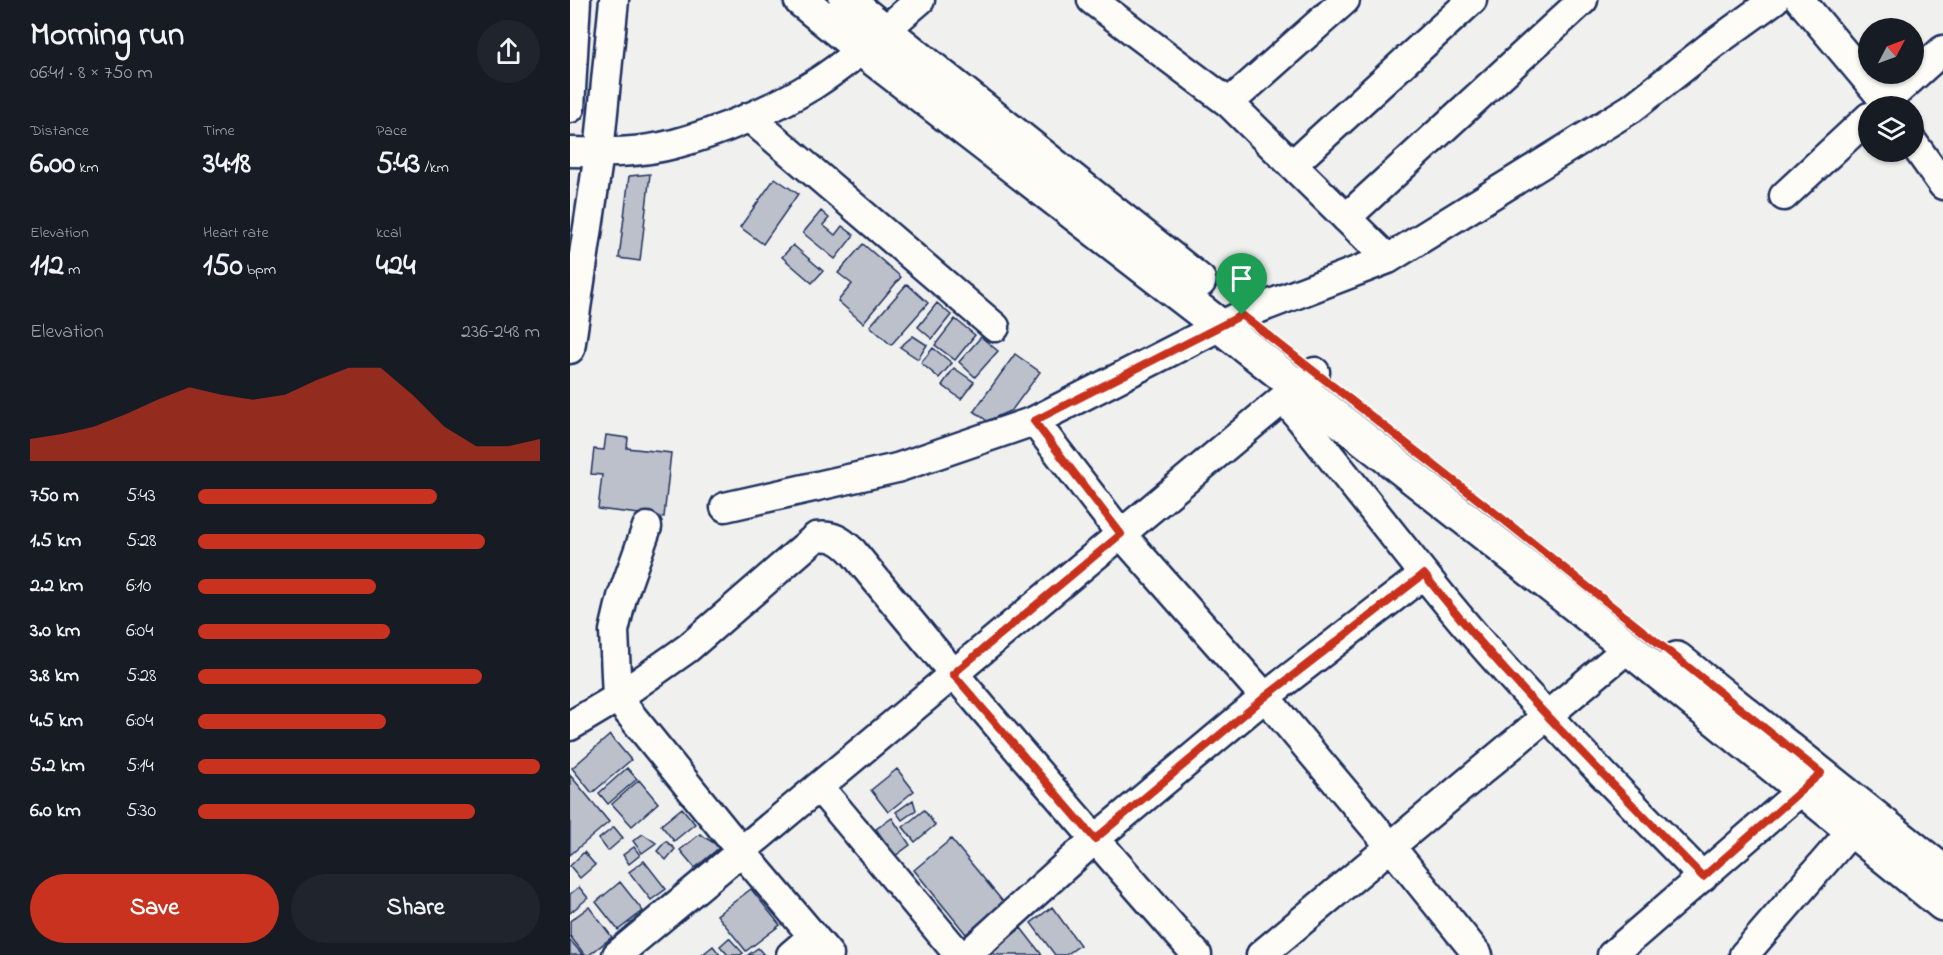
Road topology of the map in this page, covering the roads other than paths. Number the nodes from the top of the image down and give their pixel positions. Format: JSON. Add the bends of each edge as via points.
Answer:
{"nodes":[{"id":1,"x":576,"y":0,"type":"edge"},
{"id":2,"x":614,"y":0,"type":"edge"},
{"id":3,"x":801,"y":0,"type":"edge"},
{"id":4,"x":846,"y":0,"type":"edge"},
{"id":5,"x":920,"y":0,"type":"edge"},
{"id":6,"x":1092,"y":0,"type":"edge"},
{"id":7,"x":1345,"y":0,"type":"edge"},
{"id":8,"x":1472,"y":0,"type":"edge"},
{"id":9,"x":1583,"y":0,"type":"edge"},
{"id":10,"x":1774,"y":0,"type":"edge"},
{"id":11,"x":1800,"y":0,"type":"edge"},
{"id":12,"x":873,"y":40,"type":"junction"},
{"id":13,"x":1943,"y":50,"type":"edge"},
{"id":14,"x":1872,"y":96,"type":"edge"},
{"id":15,"x":1894,"y":96,"type":"edge"},
{"id":16,"x":1229,"y":103,"type":"junction"},
{"id":17,"x":570,"y":108,"type":"edge"},
{"id":18,"x":749,"y":117,"type":"junction"},
{"id":19,"x":1858,"y":129,"type":"edge"},
{"id":20,"x":570,"y":152,"type":"edge"},
{"id":21,"x":599,"y":153,"type":"junction"},
{"id":22,"x":1924,"y":158,"type":"edge"},
{"id":23,"x":1292,"y":165,"type":"junction"},
{"id":24,"x":1943,"y":185,"type":"edge"},
{"id":25,"x":1784,"y":196,"type":"dead end"},
{"id":26,"x":1346,"y":218,"type":"junction"},
{"id":27,"x":1388,"y":259,"type":"junction"},
{"id":28,"x":1231,"y":320,"type":"junction"},
{"id":29,"x":995,"y":327,"type":"dead end"},
{"id":30,"x":570,"y":349,"type":"edge"},
{"id":31,"x":1299,"y":386,"type":"junction"},
{"id":32,"x":1034,"y":421,"type":"junction"},
{"id":33,"x":725,"y":507,"type":"dead end"},
{"id":34,"x":647,"y":527,"type":"dead end"},
{"id":35,"x":1121,"y":534,"type":"junction"},
{"id":36,"x":1424,"y":574,"type":"junction"},
{"id":37,"x":1628,"y":648,"type":"junction"},
{"id":38,"x":953,"y":674,"type":"junction"},
{"id":39,"x":1265,"y":697,"type":"junction"},
{"id":40,"x":617,"y":698,"type":"junction"},
{"id":41,"x":1547,"y":717,"type":"junction"},
{"id":42,"x":570,"y":726,"type":"edge"},
{"id":43,"x":1812,"y":782,"type":"junction"},
{"id":44,"x":819,"y":787,"type":"junction"},
{"id":45,"x":1852,"y":830,"type":"junction"},
{"id":46,"x":1095,"y":839,"type":"junction"},
{"id":47,"x":1391,"y":847,"type":"junction"},
{"id":48,"x":741,"y":851,"type":"junction"},
{"id":49,"x":1943,"y":872,"type":"edge"},
{"id":50,"x":1703,"y":877,"type":"junction"},
{"id":51,"x":1943,"y":904,"type":"edge"},
{"id":52,"x":821,"y":946,"type":"edge"},
{"id":53,"x":1754,"y":952,"type":"edge"},
{"id":54,"x":617,"y":955,"type":"edge"},
{"id":55,"x":791,"y":955,"type":"edge"},
{"id":56,"x":959,"y":955,"type":"edge"},
{"id":57,"x":967,"y":955,"type":"edge"},
{"id":58,"x":1197,"y":955,"type":"edge"},
{"id":59,"x":1261,"y":955,"type":"edge"},
{"id":60,"x":1478,"y":955,"type":"edge"},
{"id":61,"x":1612,"y":955,"type":"edge"}],
"edges":[{"from":1,"to":17,"type":"street"},
{"from":2,"to":21,"type":"street"},
{"from":3,"to":12,"type":"main road"},
{"from":4,"to":12,"type":"main road"},
{"from":5,"to":12,"type":"street"},
{"from":6,"to":16,"type":"street"},
{"from":7,"to":16,"type":"street"},
{"from":8,"to":23,"type":"street"},
{"from":9,"to":26,"type":"street"},
{"from":10,"to":27,"type":"street","via":[[1632,108]]},
{"from":11,"to":14,"type":"street"},
{"from":12,"to":18,"type":"street","via":[[815,84]]},
{"from":12,"to":28,"type":"main road"},
{"from":13,"to":15,"type":"street"},
{"from":16,"to":23,"type":"street"},
{"from":18,"to":21,"type":"street","via":[[674,144]]},
{"from":18,"to":29,"type":"street"},
{"from":19,"to":25,"type":"street"},
{"from":20,"to":21,"type":"street"},
{"from":21,"to":30,"type":"street"},
{"from":22,"to":24,"type":"street"},
{"from":23,"to":26,"type":"street"},
{"from":26,"to":27,"type":"street"},
{"from":27,"to":28,"type":"street"},
{"from":28,"to":31,"type":"main road"},
{"from":28,"to":32,"type":"street"},
{"from":31,"to":35,"type":"street"},
{"from":31,"to":36,"type":"street"},
{"from":31,"to":37,"type":"main road"},
{"from":31,"to":43,"type":"main road"},
{"from":32,"to":33,"type":"street","via":[[897,468]]},
{"from":32,"to":35,"type":"street"},
{"from":34,"to":40,"type":"street","via":[[614,631]]},
{"from":35,"to":38,"type":"street"},
{"from":35,"to":39,"type":"street"},
{"from":36,"to":39,"type":"street"},
{"from":36,"to":41,"type":"street"},
{"from":37,"to":41,"type":"street"},
{"from":37,"to":43,"type":"main road"},
{"from":38,"to":40,"type":"street","via":[[853,552],[842,541],[829,536],[816,537],[688,648]]},
{"from":38,"to":44,"type":"street"},
{"from":38,"to":46,"type":"street"},
{"from":39,"to":46,"type":"street"},
{"from":39,"to":47,"type":"street"},
{"from":40,"to":42,"type":"street"},
{"from":40,"to":48,"type":"street"},
{"from":41,"to":47,"type":"street"},
{"from":41,"to":50,"type":"street"},
{"from":43,"to":45,"type":"main road"},
{"from":43,"to":49,"type":"main road"},
{"from":43,"to":50,"type":"street"},
{"from":44,"to":48,"type":"street"},
{"from":44,"to":56,"type":"street"},
{"from":45,"to":51,"type":"main road"},
{"from":45,"to":53,"type":"street"},
{"from":46,"to":57,"type":"street"},
{"from":46,"to":58,"type":"street"},
{"from":47,"to":59,"type":"street"},
{"from":47,"to":60,"type":"street"},
{"from":48,"to":52,"type":"street"},
{"from":48,"to":54,"type":"street"},
{"from":50,"to":61,"type":"street"},
{"from":52,"to":55,"type":"street"}]}
